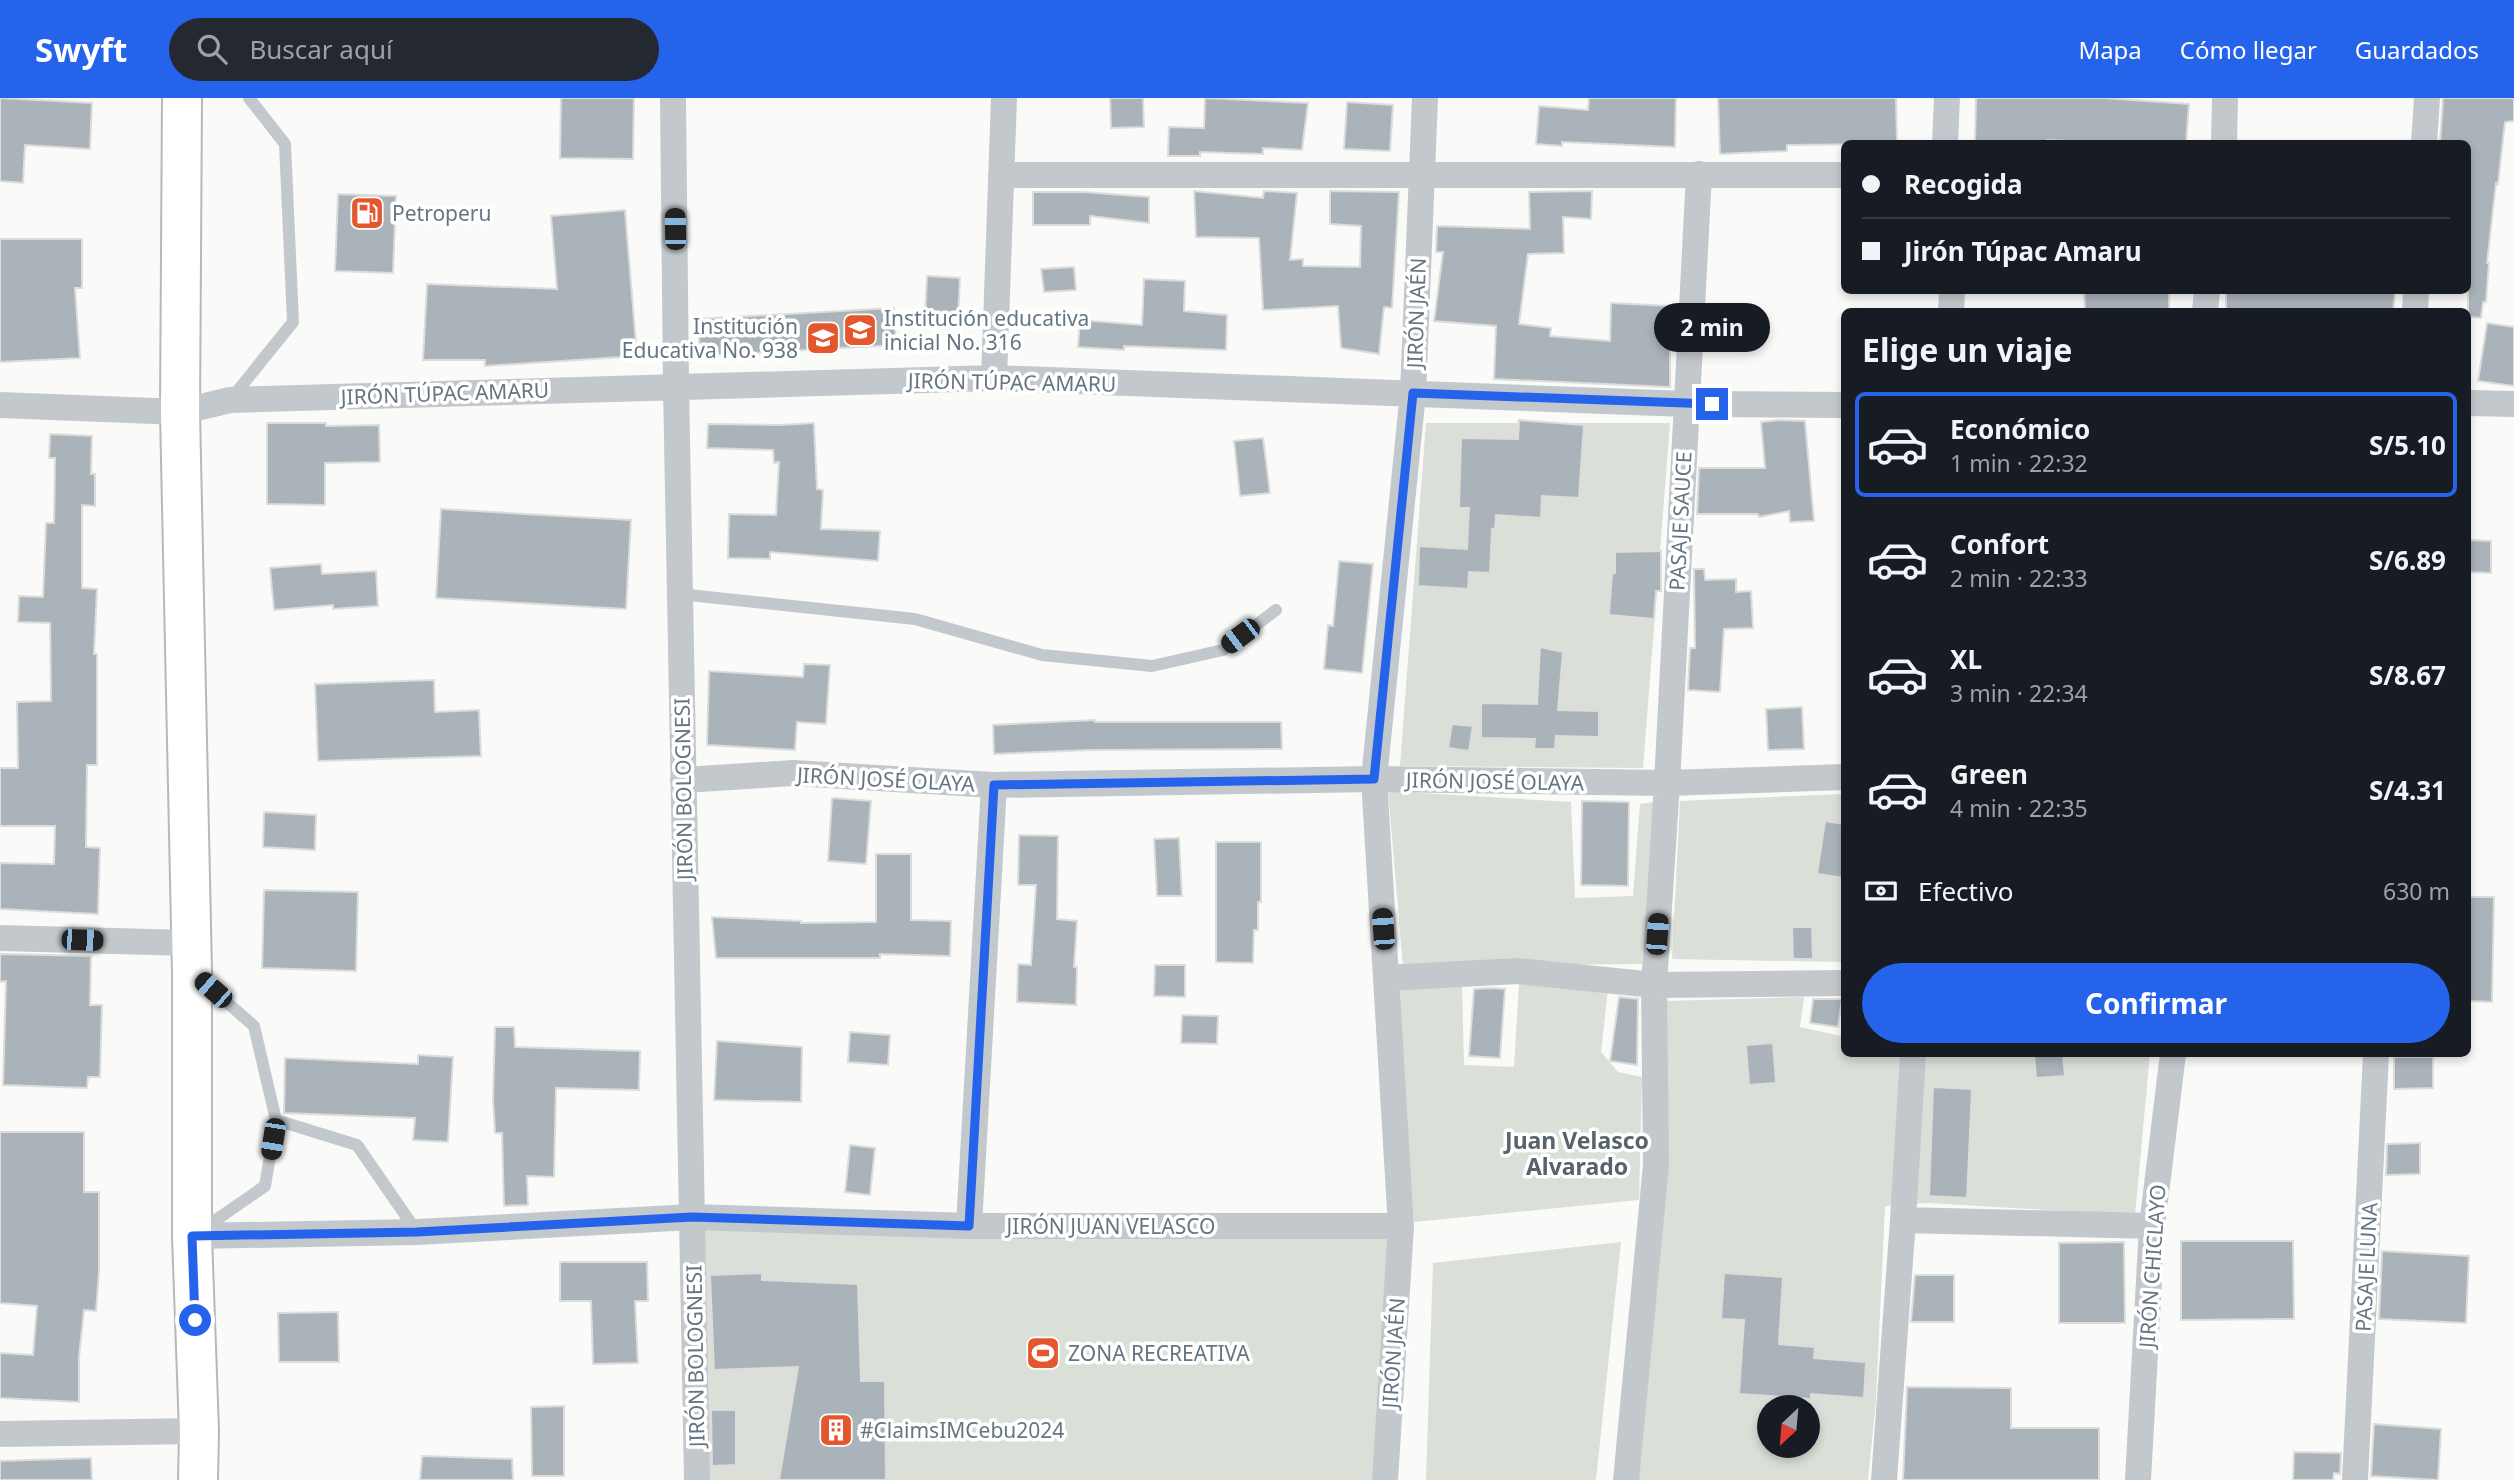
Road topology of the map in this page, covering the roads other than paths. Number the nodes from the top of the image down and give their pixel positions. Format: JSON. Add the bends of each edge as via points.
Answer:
{"nodes":[{"id":1,"x":181,"y":98,"type":"edge"},
{"id":2,"x":249,"y":98,"type":"edge"},
{"id":3,"x":673,"y":98,"type":"edge"},
{"id":4,"x":1004,"y":98,"type":"edge"},
{"id":5,"x":1425,"y":98,"type":"edge"},
{"id":6,"x":1947,"y":98,"type":"edge"},
{"id":7,"x":2225,"y":98,"type":"edge"},
{"id":8,"x":2427,"y":98,"type":"edge"},
{"id":9,"x":1945,"y":140,"type":"edge"},
{"id":10,"x":2224,"y":140,"type":"edge"},
{"id":11,"x":2424,"y":140,"type":"edge"},
{"id":12,"x":1422,"y":174,"type":"junction"},
{"id":13,"x":1699,"y":174,"type":"junction"},
{"id":14,"x":1841,"y":175,"type":"edge"},
{"id":15,"x":1001,"y":176,"type":"junction"},
{"id":16,"x":994,"y":378,"type":"junction"},
{"id":17,"x":676,"y":387,"type":"junction"},
{"id":18,"x":1413,"y":393,"type":"junction"},
{"id":19,"x":230,"y":400,"type":"junction"},
{"id":20,"x":2471,"y":403,"type":"edge"},
{"id":21,"x":1686,"y":404,"type":"junction"},
{"id":22,"x":2514,"y":404,"type":"edge"},
{"id":23,"x":0,"y":405,"type":"edge"},
{"id":24,"x":1841,"y":405,"type":"edge"},
{"id":25,"x":180,"y":412,"type":"junction"},
{"id":26,"x":680,"y":594,"type":"junction"},
{"id":27,"x":1276,"y":610,"type":"dead end"},
{"id":28,"x":1841,"y":777,"type":"edge"},
{"id":29,"x":1374,"y":779,"type":"junction"},
{"id":30,"x":683,"y":780,"type":"junction"},
{"id":31,"x":1667,"y":783,"type":"junction"},
{"id":32,"x":994,"y":785,"type":"junction"},
{"id":33,"x":0,"y":937,"type":"edge"},
{"id":34,"x":191,"y":958,"type":"junction"},
{"id":35,"x":1386,"y":978,"type":"junction"},
{"id":36,"x":1841,"y":983,"type":"edge"},
{"id":37,"x":1654,"y":985,"type":"junction"},
{"id":38,"x":1913,"y":1057,"type":"edge"},
{"id":39,"x":2172,"y":1057,"type":"edge"},
{"id":40,"x":2376,"y":1057,"type":"edge"},
{"id":41,"x":276,"y":1120,"type":"junction"},
{"id":42,"x":692,"y":1217,"type":"junction"},
{"id":43,"x":1903,"y":1220,"type":"junction"},
{"id":44,"x":969,"y":1226,"type":"junction"},
{"id":45,"x":1401,"y":1226,"type":"junction"},
{"id":46,"x":2152,"y":1226,"type":"junction"},
{"id":47,"x":417,"y":1232,"type":"junction"},
{"id":48,"x":192,"y":1236,"type":"junction"},
{"id":49,"x":199,"y":1431,"type":"junction"},
{"id":50,"x":0,"y":1434,"type":"edge"},
{"id":51,"x":198,"y":1480,"type":"edge"},
{"id":52,"x":697,"y":1480,"type":"edge"},
{"id":53,"x":1385,"y":1480,"type":"edge"},
{"id":54,"x":1626,"y":1480,"type":"edge"},
{"id":55,"x":1884,"y":1480,"type":"edge"},
{"id":56,"x":2138,"y":1480,"type":"edge"},
{"id":57,"x":2355,"y":1480,"type":"edge"}],
"edges":[{"from":1,"to":25,"type":"highway"},
{"from":2,"to":19,"type":"lane","via":[[285,144],[293,321]]},
{"from":3,"to":17,"type":"street","name":"JIRÓN BOLOGNESI"},
{"from":4,"to":15,"type":"street"},
{"from":5,"to":12,"type":"street","name":"JIRÓN JAÉN"},
{"from":6,"to":9,"type":"street"},
{"from":7,"to":10,"type":"street"},
{"from":8,"to":11,"type":"street"},
{"from":12,"to":13,"type":"street"},
{"from":12,"to":15,"type":"street"},
{"from":12,"to":18,"type":"street","name":"JIRÓN JAÉN"},
{"from":13,"to":14,"type":"street"},
{"from":13,"to":21,"type":"street","name":"PASAJE SAUCE"},
{"from":15,"to":16,"type":"street"},
{"from":16,"to":17,"type":"street","name":"JIRÓN TÚPAC AMARU"},
{"from":16,"to":18,"type":"street","name":"JIRÓN TÚPAC AMARU"},
{"from":17,"to":19,"type":"street","name":"JIRÓN TÚPAC AMARU"},
{"from":17,"to":26,"type":"street","name":"JIRÓN BOLOGNESI"},
{"from":18,"to":21,"type":"street","name":"JIRÓN TÚPAC AMARU"},
{"from":18,"to":29,"type":"street","name":"JIRÓN JAÉN"},
{"from":19,"to":25,"type":"street","name":"JIRÓN TÚPAC AMARU"},
{"from":20,"to":22,"type":"street"},
{"from":21,"to":24,"type":"street","name":"JIRÓN TÚPAC AMARU"},
{"from":21,"to":31,"type":"street","name":"PASAJE SAUCE"},
{"from":23,"to":25,"type":"street","name":"JIRÓN TÚPAC AMARU"},
{"from":25,"to":34,"type":"highway"},
{"from":26,"to":27,"type":"lane","via":[[915,619],[1042,655],[1152,666],[1223,650]]},
{"from":26,"to":30,"type":"street","name":"JIRÓN BOLOGNESI"},
{"from":28,"to":31,"type":"street","name":"JIRÓN JOSÉ OLAYA"},
{"from":29,"to":31,"type":"street","name":"JIRÓN JOSÉ OLAYA"},
{"from":29,"to":32,"type":"street","name":"JIRÓN JOSÉ OLAYA"},
{"from":29,"to":35,"type":"street","name":"JIRÓN JAÉN"},
{"from":30,"to":32,"type":"street","name":"JIRÓN JOSÉ OLAYA","via":[[794,774]]},
{"from":30,"to":42,"type":"street","name":"JIRÓN BOLOGNESI"},
{"from":31,"to":37,"type":"street","name":"PASAJE SAUCE"},
{"from":32,"to":44,"type":"street"},
{"from":33,"to":34,"type":"street"},
{"from":34,"to":41,"type":"lane","via":[[254,1026]]},
{"from":34,"to":48,"type":"highway"},
{"from":35,"to":37,"type":"street","via":[[1518,971]]},
{"from":35,"to":45,"type":"street","name":"JIRÓN JAÉN"},
{"from":36,"to":37,"type":"street"},
{"from":37,"to":54,"type":"street","name":"PASAJE SAUCE","via":[[1656,1164]]},
{"from":38,"to":43,"type":"street"},
{"from":39,"to":46,"type":"street","name":"JIRÓN CHICLAYO"},
{"from":40,"to":57,"type":"street","name":"PASAJE LUNA"},
{"from":41,"to":47,"type":"lane","via":[[357,1145]]},
{"from":41,"to":48,"type":"lane","via":[[265,1186]]},
{"from":42,"to":44,"type":"street","name":"JIRÓN JUAN VELASCO"},
{"from":42,"to":47,"type":"street","name":"JIRÓN JUAN VELASCO"},
{"from":42,"to":52,"type":"street","name":"JIRÓN BOLOGNESI"},
{"from":43,"to":46,"type":"street"},
{"from":43,"to":55,"type":"street"},
{"from":44,"to":45,"type":"street","name":"JIRÓN JUAN VELASCO"},
{"from":45,"to":53,"type":"street","name":"JIRÓN JAÉN"},
{"from":46,"to":56,"type":"street","name":"JIRÓN CHICLAYO"},
{"from":47,"to":48,"type":"street","name":"JIRÓN JUAN VELASCO"},
{"from":48,"to":49,"type":"highway"},
{"from":49,"to":50,"type":"street"},
{"from":49,"to":51,"type":"highway"}]}
